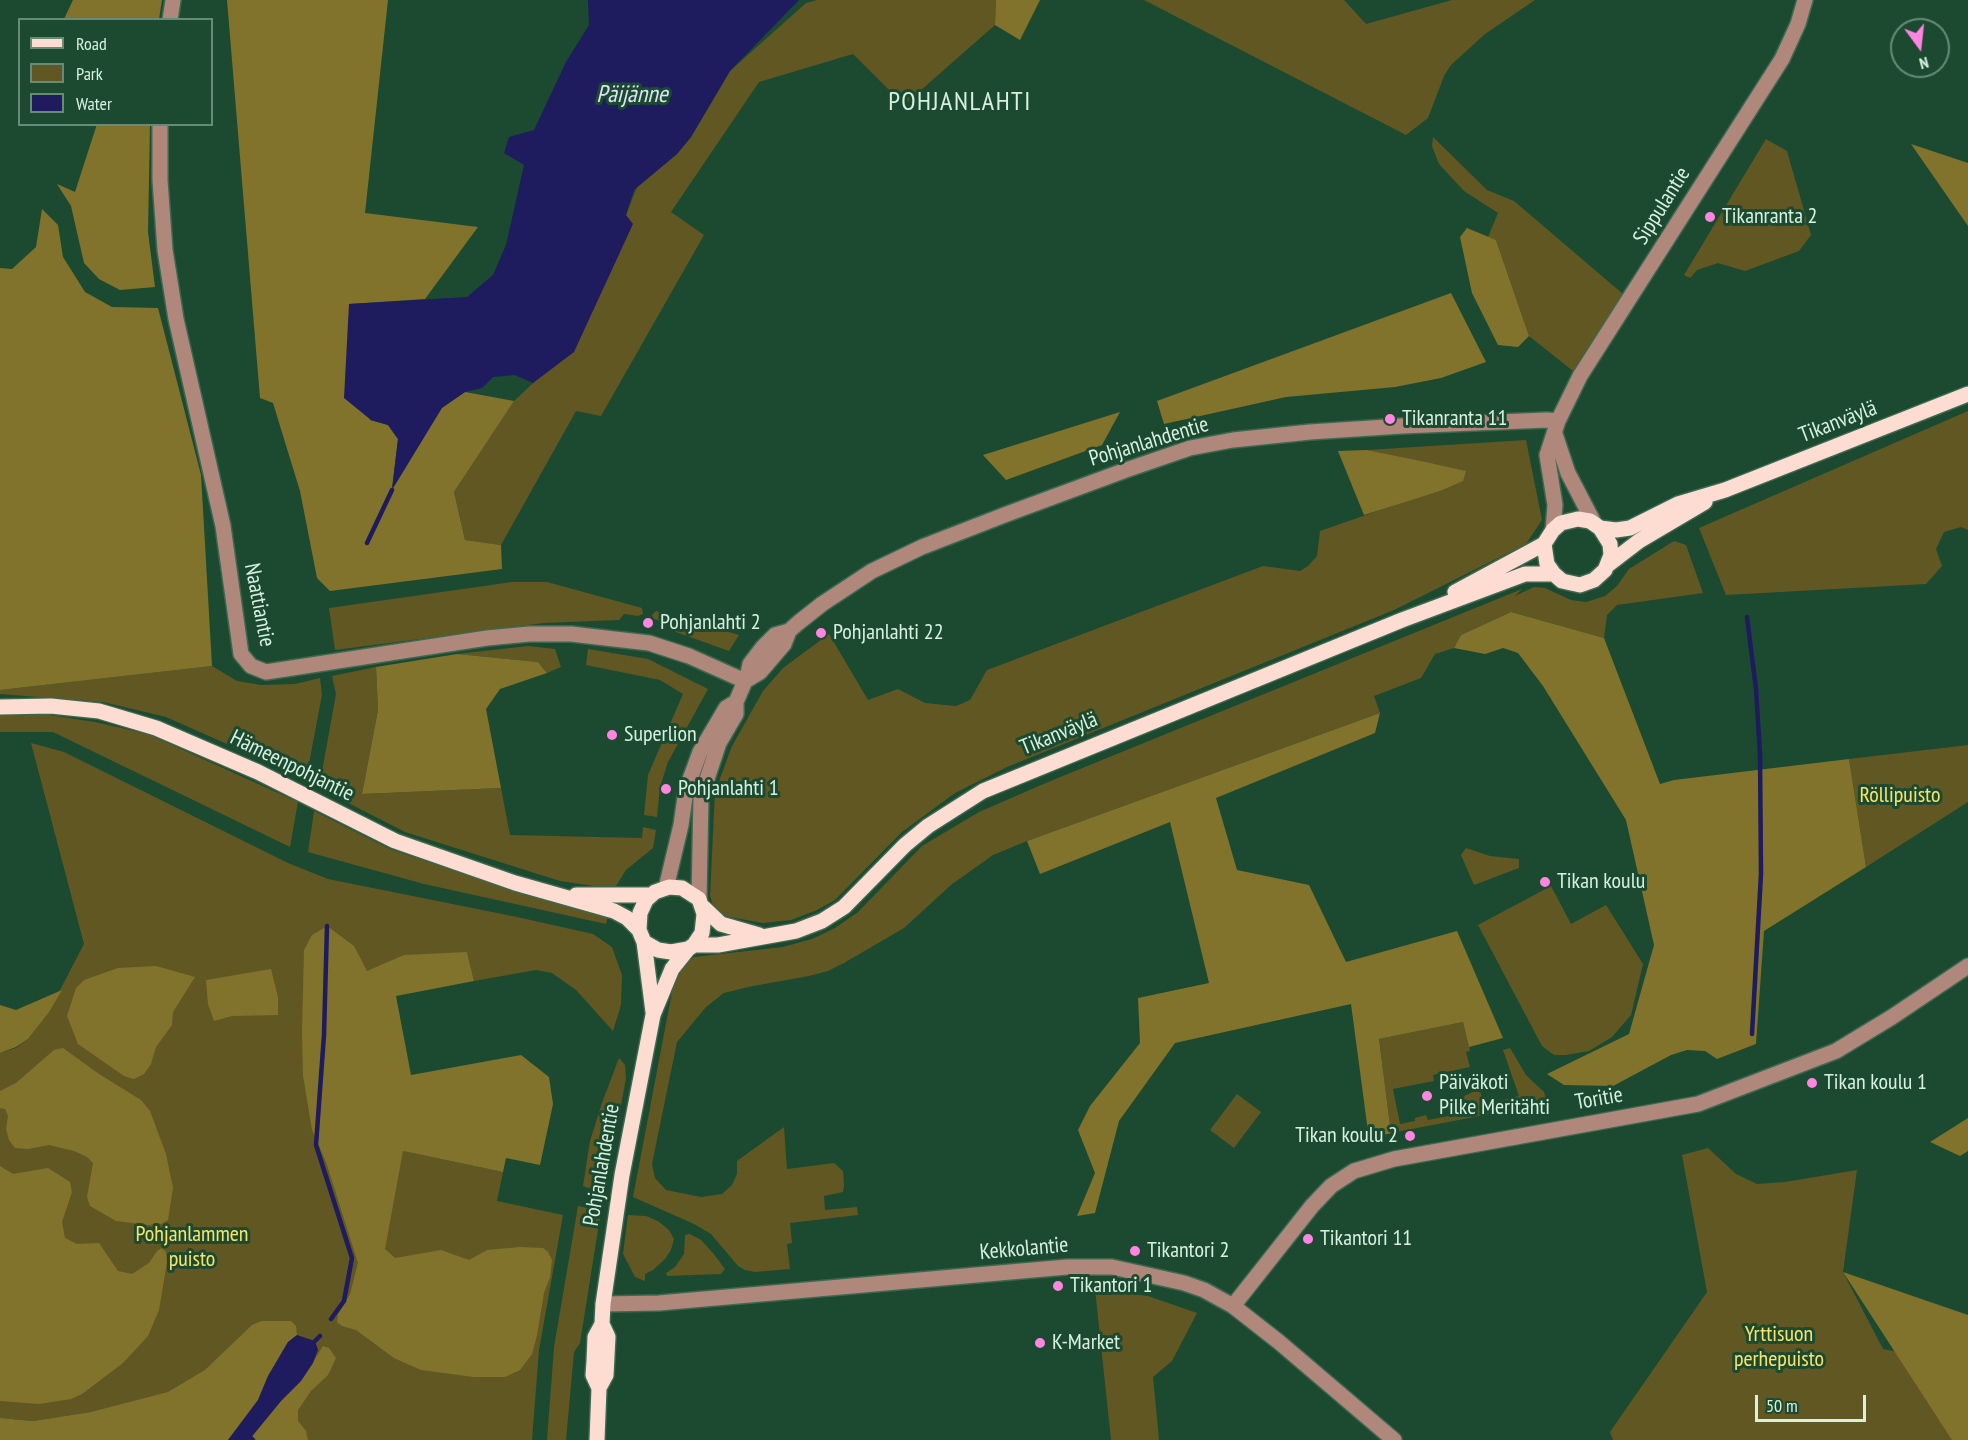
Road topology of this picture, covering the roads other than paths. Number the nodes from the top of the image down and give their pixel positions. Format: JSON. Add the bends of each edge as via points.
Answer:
{"nodes":[{"id":1,"x":173,"y":0,"type":"edge"},
{"id":2,"x":1805,"y":0,"type":"edge"},
{"id":3,"x":170,"y":18,"type":"edge"},
{"id":4,"x":160,"y":126,"type":"edge"},
{"id":5,"x":1968,"y":394,"type":"edge"},
{"id":6,"x":1557,"y":428,"type":"junction"},
{"id":7,"x":1725,"y":490,"type":"junction"},
{"id":8,"x":1597,"y":526,"type":"junction"},
{"id":9,"x":1553,"y":530,"type":"junction"},
{"id":10,"x":1544,"y":544,"type":"junction"},
{"id":11,"x":1609,"y":564,"type":"junction"},
{"id":12,"x":1554,"y":574,"type":"junction"},
{"id":13,"x":1402,"y":620,"type":"junction"},
{"id":14,"x":746,"y":680,"type":"junction"},
{"id":15,"x":736,"y":702,"type":"junction"},
{"id":16,"x":0,"y":707,"type":"edge"},
{"id":17,"x":666,"y":888,"type":"junction"},
{"id":18,"x":558,"y":895,"type":"junction"},
{"id":19,"x":651,"y":895,"type":"junction"},
{"id":20,"x":701,"y":903,"type":"junction"},
{"id":21,"x":642,"y":936,"type":"junction"},
{"id":22,"x":762,"y":936,"type":"junction"},
{"id":23,"x":691,"y":947,"type":"junction"},
{"id":24,"x":1968,"y":966,"type":"edge"},
{"id":25,"x":653,"y":1016,"type":"junction"},
{"id":26,"x":603,"y":1304,"type":"junction"},
{"id":27,"x":1233,"y":1306,"type":"junction"},
{"id":28,"x":597,"y":1440,"type":"edge"},
{"id":29,"x":1394,"y":1440,"type":"edge"}],
"edges":[{"from":1,"to":3,"type":"street"},
{"from":2,"to":6,"type":"street","name":"Sippulantie","via":[[1782,59],[1586,368]]},
{"from":4,"to":14,"type":"street","name":"Naattiantie","via":[[159,180],[170,285],[223,526],[241,654],[251,666],[266,672],[487,638],[571,634],[649,643]]},
{"from":5,"to":7,"type":"main road","name":"Tikanväylä"},
{"from":6,"to":8,"type":"street","via":[[1568,473]]},
{"from":6,"to":9,"type":"street","name":"Sippulantie","via":[[1547,454],[1555,505]]},
{"from":6,"to":14,"type":"street","name":"Pohjanlahdentie","via":[[1547,420],[1402,426],[1233,440],[1190,448],[895,560],[822,604],[789,631],[784,644],[760,672]]},
{"from":7,"to":8,"type":"main road","name":"Tikanväylä","via":[[1678,504],[1630,528]]},
{"from":7,"to":11,"type":"main road","name":"Tikanväylä","via":[[1639,541]]},
{"from":8,"to":9,"type":"main road","via":[[1578,519],[1561,523]]},
{"from":8,"to":11,"type":"main road","via":[[1610,544]]},
{"from":9,"to":10,"type":"main road"},
{"from":10,"to":12,"type":"main road","via":[[1547,564]]},
{"from":10,"to":13,"type":"main road","name":"Tikanväylä"},
{"from":11,"to":12,"type":"main road","via":[[1594,580],[1580,585],[1562,581]]},
{"from":12,"to":13,"type":"main road","name":"Tikanväylä","via":[[1525,574]]},
{"from":13,"to":22,"type":"main road","name":"Tikanväylä","via":[[982,791],[905,845],[844,907],[822,921]]},
{"from":14,"to":15,"type":"street","name":"Pohjanlahdentie"},
{"from":15,"to":17,"type":"street","name":"Pohjanlahdentie","via":[[726,708],[700,752],[686,790]]},
{"from":15,"to":20,"type":"street","name":"Pohjanlahdentie","via":[[736,714],[719,744],[701,797]]},
{"from":16,"to":18,"type":"main road","name":"Hämeenpohjantie","via":[[51,706],[99,711],[156,728],[258,772],[395,841]]},
{"from":17,"to":19,"type":"main road"},
{"from":17,"to":20,"type":"main road","via":[[682,888]]},
{"from":18,"to":19,"type":"main road","name":"Hämeenpohjantie"},
{"from":18,"to":21,"type":"main road","name":"Hämeenpohjantie","via":[[627,918]]},
{"from":19,"to":21,"type":"main road","via":[[641,910]]},
{"from":20,"to":22,"type":"main road","name":"Tikanväylä","via":[[721,924]]},
{"from":20,"to":23,"type":"main road","via":[[702,933]]},
{"from":21,"to":23,"type":"main road","via":[[663,952]]},
{"from":21,"to":25,"type":"main road","name":"Pohjanlahdentie"},
{"from":22,"to":23,"type":"main road","name":"Tikanväylä"},
{"from":23,"to":25,"type":"main road","name":"Pohjanlahdentie","via":[[672,969]]},
{"from":24,"to":27,"type":"street","name":"Toritie","via":[[1836,1051],[1698,1104],[1394,1159],[1354,1171],[1312,1206]]},
{"from":25,"to":26,"type":"main road","name":"Pohjanlahdentie","via":[[622,1175]]},
{"from":26,"to":27,"type":"street","name":"Kekkolantie","via":[[650,1304],[1112,1267],[1184,1282]]},
{"from":26,"to":28,"type":"main road","name":"Pohjanlahdentie","via":[[602,1324],[608,1349],[606,1375],[599,1388]]},
{"from":27,"to":29,"type":"street","name":"Kekkolantie"}]}
